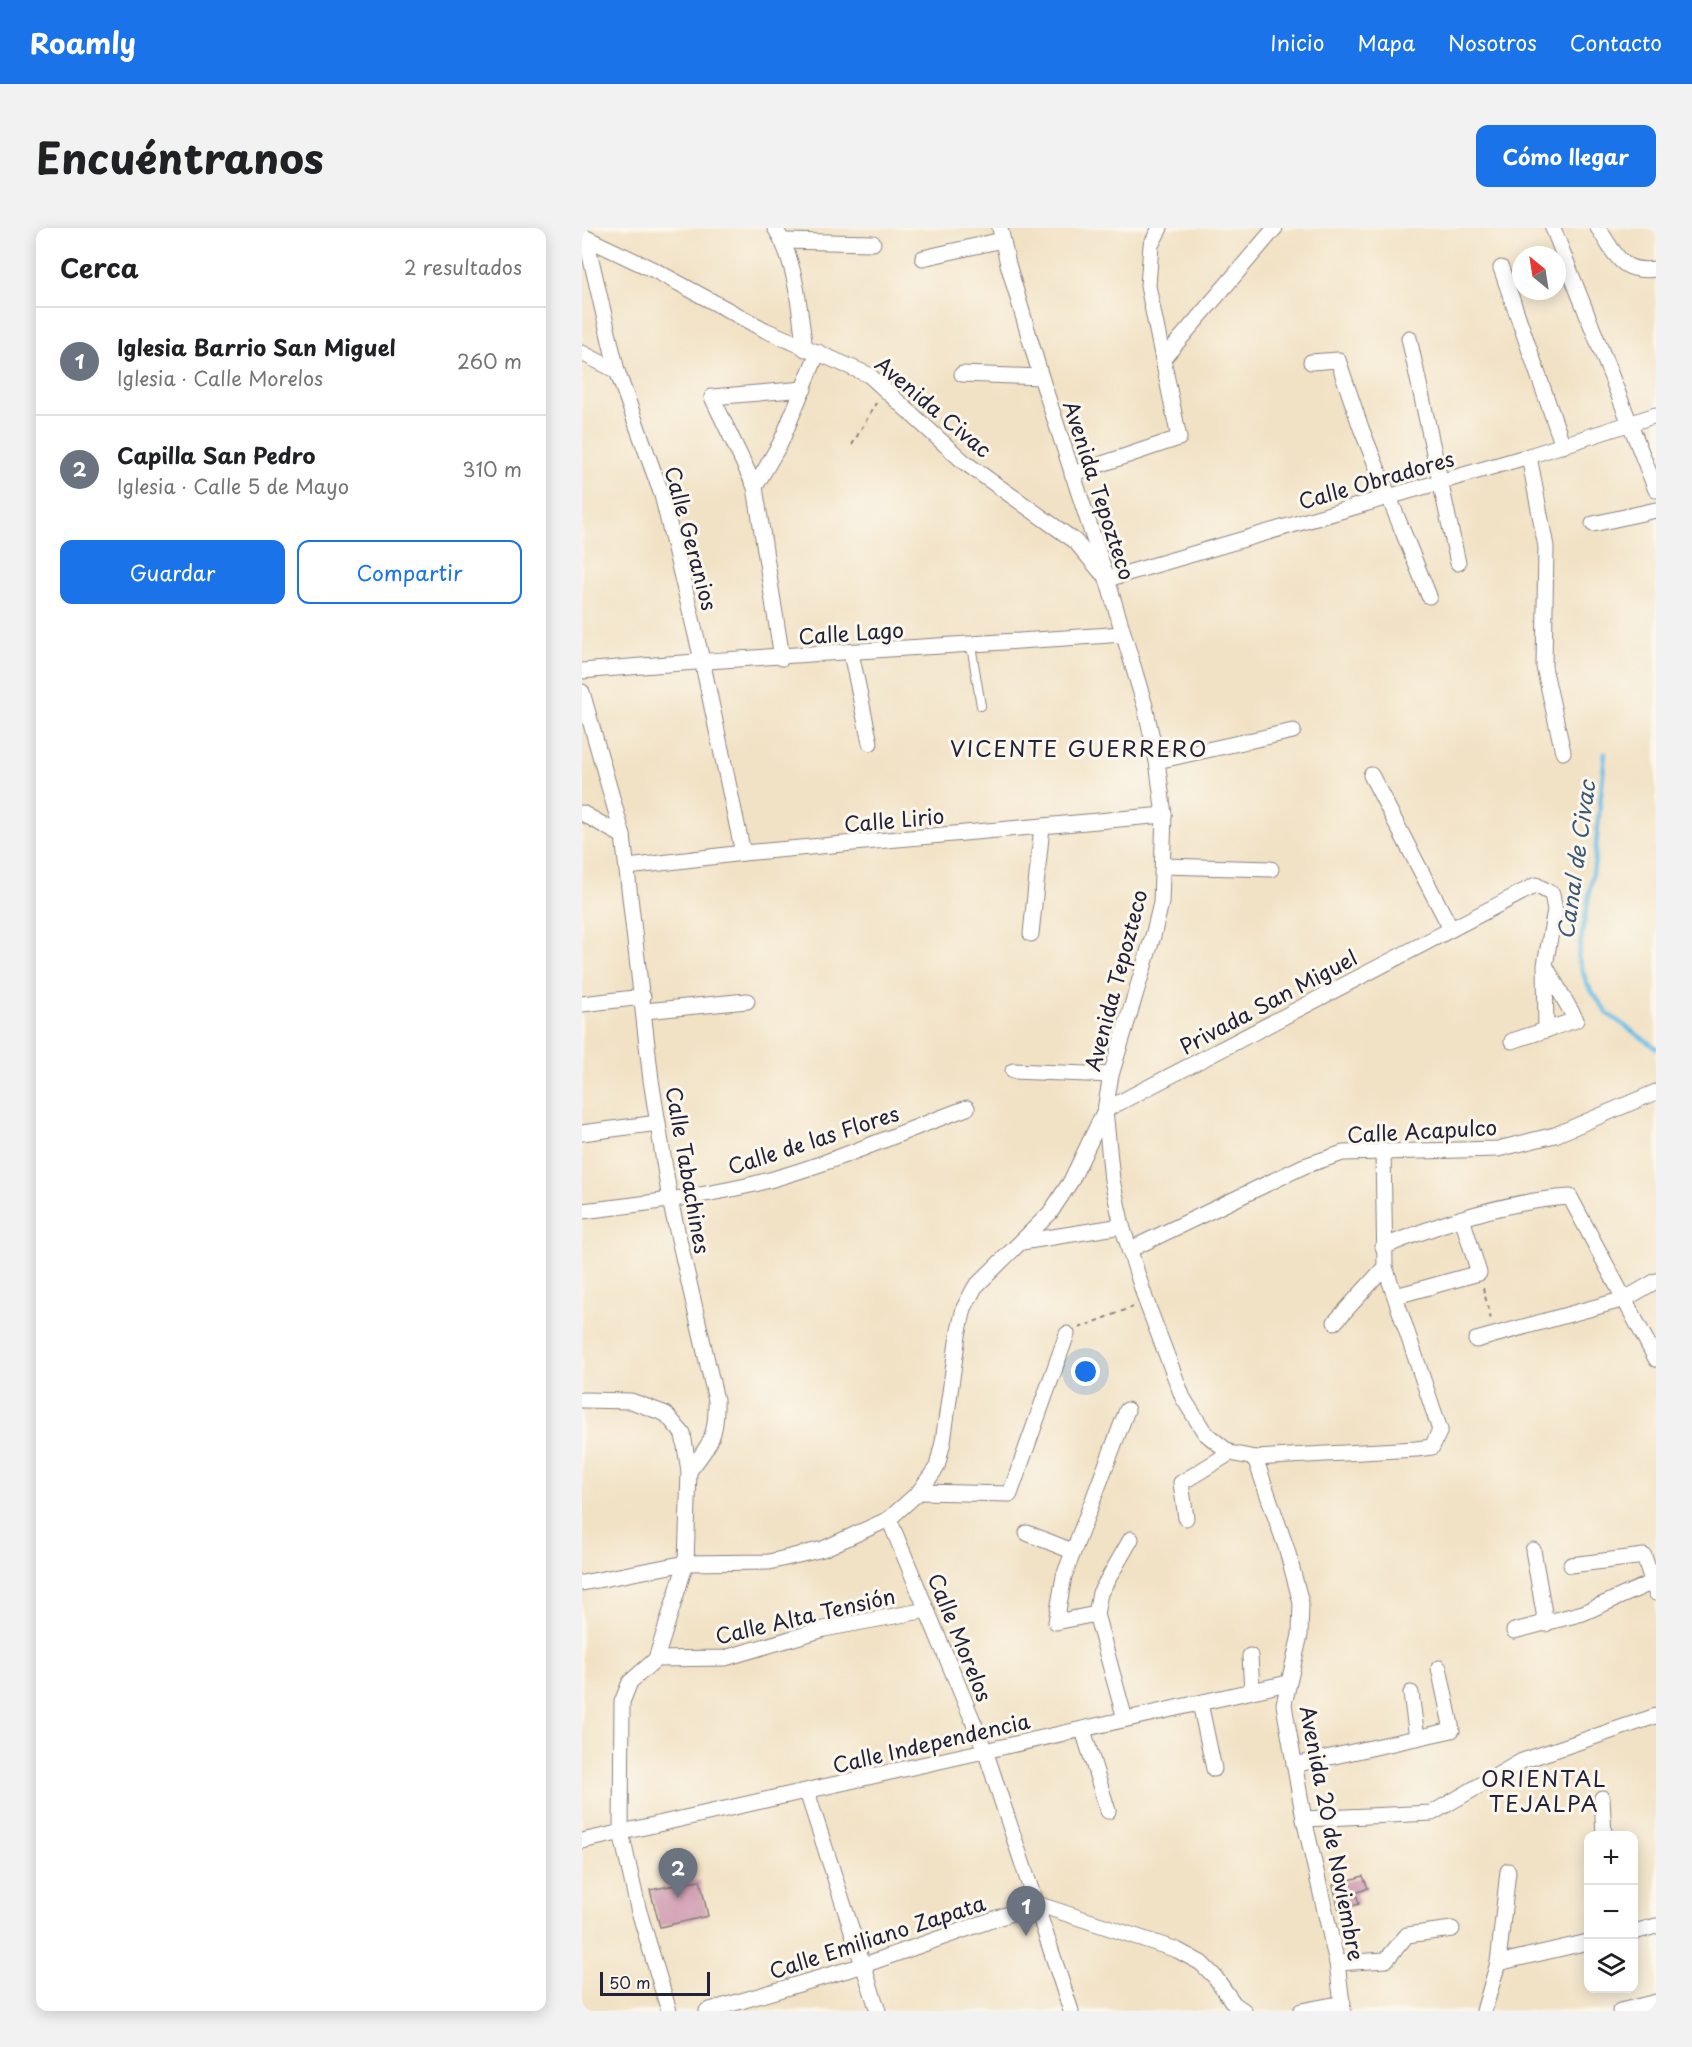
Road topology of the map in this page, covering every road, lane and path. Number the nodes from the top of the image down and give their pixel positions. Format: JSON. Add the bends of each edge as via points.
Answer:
{"nodes":[{"id":1,"x":1160,"y":228,"type":"edge"},
{"id":2,"x":1275,"y":228,"type":"edge"},
{"id":3,"x":1553,"y":228,"type":"edge"},
{"id":4,"x":1598,"y":228,"type":"edge"},
{"id":5,"x":780,"y":234,"type":"edge"},
{"id":6,"x":1001,"y":234,"type":"edge"},
{"id":7,"x":584,"y":237,"type":"edge"},
{"id":8,"x":873,"y":243,"type":"dead end"},
{"id":9,"x":923,"y":258,"type":"dead end"},
{"id":10,"x":1501,"y":268,"type":"dead end"},
{"id":11,"x":1656,"y":269,"type":"edge"},
{"id":12,"x":1409,"y":338,"type":"dead end"},
{"id":13,"x":812,"y":351,"type":"junction"},
{"id":14,"x":582,"y":353,"type":"edge"},
{"id":15,"x":1163,"y":359,"type":"junction"},
{"id":16,"x":1311,"y":362,"type":"dead end"},
{"id":17,"x":617,"y":371,"type":"junction"},
{"id":18,"x":962,"y":374,"type":"dead end"},
{"id":19,"x":1041,"y":376,"type":"junction"},
{"id":20,"x":804,"y":389,"type":"junction"},
{"id":21,"x":884,"y":389,"type":"junction"},
{"id":22,"x":1656,"y":415,"type":"edge"},
{"id":23,"x":1630,"y":424,"type":"junction"},
{"id":24,"x":1572,"y":443,"type":"junction"},
{"id":25,"x":852,"y":445,"type":"dead end"},
{"id":26,"x":1529,"y":456,"type":"junction"},
{"id":27,"x":1072,"y":474,"type":"junction"},
{"id":28,"x":1440,"y":482,"type":"junction"},
{"id":29,"x":755,"y":487,"type":"junction"},
{"id":30,"x":1656,"y":490,"type":"edge"},
{"id":31,"x":1390,"y":497,"type":"junction"},
{"id":32,"x":1656,"y":510,"type":"edge"},
{"id":33,"x":1593,"y":524,"type":"dead end"},
{"id":34,"x":1458,"y":563,"type":"dead end"},
{"id":35,"x":1107,"y":579,"type":"junction"},
{"id":36,"x":1429,"y":596,"type":"dead end"},
{"id":37,"x":1123,"y":634,"type":"junction"},
{"id":38,"x":971,"y":645,"type":"junction"},
{"id":39,"x":851,"y":653,"type":"junction"},
{"id":40,"x":782,"y":658,"type":"junction"},
{"id":41,"x":702,"y":660,"type":"junction"},
{"id":42,"x":582,"y":671,"type":"edge"},
{"id":43,"x":582,"y":692,"type":"edge"},
{"id":44,"x":981,"y":706,"type":"dead end"},
{"id":45,"x":1293,"y":731,"type":"dead end"},
{"id":46,"x":870,"y":743,"type":"dead end"},
{"id":47,"x":1563,"y":752,"type":"dead end"},
{"id":48,"x":1157,"y":761,"type":"junction"},
{"id":49,"x":1371,"y":775,"type":"dead end"},
{"id":50,"x":582,"y":813,"type":"edge"},
{"id":51,"x":1164,"y":815,"type":"junction"},
{"id":52,"x":1042,"y":827,"type":"junction"},
{"id":53,"x":623,"y":836,"type":"junction"},
{"id":54,"x":744,"y":853,"type":"junction"},
{"id":55,"x":1163,"y":866,"type":"junction"},
{"id":56,"x":628,"y":867,"type":"junction"},
{"id":57,"x":1270,"y":869,"type":"dead end"},
{"id":58,"x":1451,"y":929,"type":"junction"},
{"id":59,"x":1031,"y":934,"type":"dead end"},
{"id":60,"x":1545,"y":965,"type":"junction"},
{"id":61,"x":747,"y":1000,"type":"dead end"},
{"id":62,"x":582,"y":1004,"type":"edge"},
{"id":63,"x":644,"y":1004,"type":"junction"},
{"id":64,"x":1546,"y":1030,"type":"junction"},
{"id":65,"x":1512,"y":1041,"type":"dead end"},
{"id":66,"x":1013,"y":1071,"type":"dead end"},
{"id":67,"x":1111,"y":1075,"type":"junction"},
{"id":68,"x":1656,"y":1092,"type":"edge"},
{"id":69,"x":967,"y":1108,"type":"dead end"},
{"id":70,"x":1106,"y":1110,"type":"junction"},
{"id":71,"x":658,"y":1123,"type":"junction"},
{"id":72,"x":582,"y":1133,"type":"edge"},
{"id":73,"x":1383,"y":1150,"type":"junction"},
{"id":74,"x":669,"y":1200,"type":"junction"},
{"id":75,"x":582,"y":1211,"type":"edge"},
{"id":76,"x":1462,"y":1218,"type":"junction"},
{"id":77,"x":1122,"y":1226,"type":"junction"},
{"id":78,"x":1023,"y":1242,"type":"junction"},
{"id":79,"x":1383,"y":1247,"type":"junction"},
{"id":80,"x":1130,"y":1250,"type":"junction"},
{"id":81,"x":1385,"y":1267,"type":"junction"},
{"id":82,"x":1479,"y":1273,"type":"junction"},
{"id":83,"x":1656,"y":1281,"type":"edge"},
{"id":84,"x":1396,"y":1296,"type":"junction"},
{"id":85,"x":1625,"y":1299,"type":"junction"},
{"id":86,"x":1146,"y":1301,"type":"junction"},
{"id":87,"x":1335,"y":1322,"type":"dead end"},
{"id":88,"x":1066,"y":1334,"type":"joint"},
{"id":89,"x":1495,"y":1334,"type":"junction"},
{"id":90,"x":1476,"y":1340,"type":"dead end"},
{"id":91,"x":1656,"y":1359,"type":"edge"},
{"id":92,"x":582,"y":1400,"type":"edge"},
{"id":93,"x":1127,"y":1410,"type":"dead end"},
{"id":94,"x":1230,"y":1453,"type":"junction"},
{"id":95,"x":1255,"y":1458,"type":"junction"},
{"id":96,"x":689,"y":1471,"type":"junction"},
{"id":97,"x":919,"y":1492,"type":"junction"},
{"id":98,"x":1186,"y":1518,"type":"dead end"},
{"id":99,"x":890,"y":1519,"type":"junction"},
{"id":100,"x":1027,"y":1533,"type":"dead end"},
{"id":101,"x":1131,"y":1539,"type":"dead end"},
{"id":102,"x":1533,"y":1550,"type":"dead end"},
{"id":103,"x":1072,"y":1551,"type":"junction"},
{"id":104,"x":686,"y":1563,"type":"junction"},
{"id":105,"x":1571,"y":1565,"type":"dead end"},
{"id":106,"x":582,"y":1583,"type":"edge"},
{"id":107,"x":1654,"y":1588,"type":"edge"},
{"id":108,"x":927,"y":1610,"type":"junction"},
{"id":109,"x":1096,"y":1614,"type":"junction"},
{"id":110,"x":1546,"y":1624,"type":"junction"},
{"id":111,"x":1514,"y":1631,"type":"dead end"},
{"id":112,"x":1250,"y":1656,"type":"dead end"},
{"id":113,"x":656,"y":1659,"type":"junction"},
{"id":114,"x":1439,"y":1668,"type":"dead end"},
{"id":115,"x":1288,"y":1683,"type":"junction"},
{"id":116,"x":1252,"y":1691,"type":"junction"},
{"id":117,"x":1411,"y":1693,"type":"dead end"},
{"id":118,"x":1200,"y":1703,"type":"junction"},
{"id":119,"x":1656,"y":1716,"type":"edge"},
{"id":120,"x":1125,"y":1719,"type":"junction"},
{"id":121,"x":1083,"y":1730,"type":"junction"},
{"id":122,"x":1417,"y":1738,"type":"junction"},
{"id":123,"x":985,"y":1749,"type":"junction"},
{"id":124,"x":1294,"y":1765,"type":"junction"},
{"id":125,"x":1214,"y":1769,"type":"dead end"},
{"id":126,"x":807,"y":1792,"type":"junction"},
{"id":127,"x":1602,"y":1798,"type":"dead end"},
{"id":128,"x":1108,"y":1811,"type":"dead end"},
{"id":129,"x":1305,"y":1819,"type":"junction"},
{"id":130,"x":1604,"y":1831,"type":"edge"},
{"id":131,"x":621,"y":1832,"type":"junction"},
{"id":132,"x":582,"y":1841,"type":"edge"},
{"id":133,"x":1508,"y":1871,"type":"dead end"},
{"id":134,"x":1036,"y":1904,"type":"junction"},
{"id":135,"x":1656,"y":1926,"type":"edge"},
{"id":136,"x":1452,"y":1929,"type":"dead end"},
{"id":137,"x":1638,"y":1931,"type":"edge"},
{"id":138,"x":1584,"y":1943,"type":"edge"},
{"id":139,"x":1337,"y":1963,"type":"junction"},
{"id":140,"x":1498,"y":1963,"type":"junction"},
{"id":141,"x":864,"y":1965,"type":"junction"},
{"id":142,"x":1656,"y":2002,"type":"edge"},
{"id":143,"x":1343,"y":2007,"type":"edge"},
{"id":144,"x":669,"y":2011,"type":"edge"},
{"id":145,"x":707,"y":2011,"type":"edge"},
{"id":146,"x":878,"y":2011,"type":"edge"},
{"id":147,"x":1071,"y":2011,"type":"edge"},
{"id":148,"x":1244,"y":2011,"type":"edge"},
{"id":149,"x":1301,"y":2011,"type":"edge"},
{"id":150,"x":1484,"y":2011,"type":"edge"},
{"id":151,"x":1620,"y":2011,"type":"edge"}],
"edges":[{"from":1,"to":15,"type":"street","via":[[1151,245],[1148,286]]},
{"from":2,"to":15,"type":"street"},
{"from":3,"to":23,"type":"street"},
{"from":4,"to":11,"type":"street","via":[[1623,265],[1638,271]]},
{"from":5,"to":8,"type":"street"},
{"from":5,"to":13,"type":"street"},
{"from":6,"to":9,"type":"street"},
{"from":6,"to":19,"type":"street","name":"Avenida Tepozteco"},
{"from":7,"to":13,"type":"street","name":"Avenida Civac"},
{"from":7,"to":17,"type":"street","name":"Calle Geranios"},
{"from":10,"to":24,"type":"street"},
{"from":12,"to":28,"type":"street"},
{"from":13,"to":20,"type":"street"},
{"from":13,"to":21,"type":"street","name":"Avenida Civac","via":[[869,375]]},
{"from":14,"to":17,"type":"street"},
{"from":15,"to":27,"type":"street","via":[[1179,438]]},
{"from":16,"to":31,"type":"street","via":[[1338,360]]},
{"from":17,"to":41,"type":"street","name":"Calle Geranios","via":[[662,495]]},
{"from":18,"to":19,"type":"street"},
{"from":19,"to":27,"type":"street","name":"Avenida Tepozteco"},
{"from":20,"to":29,"type":"street","via":[[781,442]]},
{"from":20,"to":29,"type":"street","via":[[712,397]]},
{"from":21,"to":25,"type":"path"},
{"from":21,"to":35,"type":"street","name":"Avenida Civac","via":[[964,462],[1075,541]]},
{"from":22,"to":23,"type":"street","name":"Calle Obradores"},
{"from":23,"to":24,"type":"street","name":"Calle Obradores"},
{"from":23,"to":30,"type":"street"},
{"from":24,"to":26,"type":"street","name":"Calle Obradores"},
{"from":26,"to":28,"type":"street","name":"Calle Obradores"},
{"from":26,"to":47,"type":"street","via":[[1546,547],[1544,667]]},
{"from":27,"to":35,"type":"street","name":"Avenida Tepozteco"},
{"from":28,"to":31,"type":"street","name":"Calle Obradores"},
{"from":28,"to":34,"type":"street"},
{"from":29,"to":40,"type":"street"},
{"from":31,"to":35,"type":"street","name":"Calle Obradores"},
{"from":31,"to":36,"type":"street"},
{"from":32,"to":33,"type":"street"},
{"from":35,"to":37,"type":"street","name":"Avenida Tepozteco"},
{"from":37,"to":38,"type":"street","name":"Calle Lago"},
{"from":37,"to":48,"type":"street","name":"Avenida Tepozteco"},
{"from":38,"to":39,"type":"street","name":"Calle Lago"},
{"from":38,"to":44,"type":"lane"},
{"from":39,"to":40,"type":"street","name":"Calle Lago"},
{"from":39,"to":46,"type":"street"},
{"from":40,"to":41,"type":"street","name":"Calle Lago"},
{"from":41,"to":42,"type":"street","name":"Calle Lago"},
{"from":41,"to":54,"type":"street","name":"Calle Geranios"},
{"from":43,"to":53,"type":"street","name":"Calle Tabachines"},
{"from":45,"to":48,"type":"street"},
{"from":48,"to":51,"type":"street","name":"Avenida Tepozteco"},
{"from":49,"to":58,"type":"street"},
{"from":50,"to":53,"type":"street"},
{"from":51,"to":52,"type":"street","name":"Calle Lirio"},
{"from":51,"to":55,"type":"street","name":"Avenida Tepozteco"},
{"from":52,"to":54,"type":"street","name":"Calle Lirio"},
{"from":52,"to":59,"type":"street"},
{"from":53,"to":56,"type":"street","name":"Calle Tabachines"},
{"from":54,"to":56,"type":"street","name":"Calle Lirio"},
{"from":55,"to":57,"type":"street"},
{"from":55,"to":67,"type":"street","name":"Avenida Tepozteco","via":[[1161,903],[1153,936]]},
{"from":56,"to":63,"type":"street","name":"Calle Tabachines"},
{"from":58,"to":60,"type":"street","name":"Privada San Miguel","via":[[1536,885],[1551,894],[1555,910]]},
{"from":58,"to":70,"type":"street","name":"Privada San Miguel"},
{"from":60,"to":64,"type":"street"},
{"from":60,"to":64,"type":"street","via":[[1576,1020]]},
{"from":61,"to":63,"type":"street"},
{"from":62,"to":63,"type":"street"},
{"from":63,"to":71,"type":"street","name":"Calle Tabachines"},
{"from":64,"to":65,"type":"street"},
{"from":66,"to":67,"type":"street"},
{"from":67,"to":70,"type":"street","name":"Avenida Tepozteco"},
{"from":68,"to":73,"type":"street","name":"Calle Acapulco","via":[[1555,1136],[1498,1149]]},
{"from":69,"to":74,"type":"street","name":"Calle de las Flores","via":[[748,1186]]},
{"from":70,"to":77,"type":"street","via":[[1112,1180]]},
{"from":70,"to":78,"type":"street","name":"Avenida Tepozteco","via":[[1071,1181],[1050,1213]]},
{"from":71,"to":72,"type":"street"},
{"from":71,"to":74,"type":"street","name":"Calle Tabachines"},
{"from":73,"to":79,"type":"street"},
{"from":73,"to":80,"type":"street","name":"Calle Acapulco","via":[[1343,1153],[1304,1167]]},
{"from":74,"to":75,"type":"street","name":"Calle de las Flores"},
{"from":74,"to":96,"type":"street","name":"Calle Tabachines","via":[[716,1400],[717,1425],[710,1446]]},
{"from":76,"to":79,"type":"street"},
{"from":76,"to":82,"type":"street"},
{"from":76,"to":85,"type":"street","via":[[1541,1199],[1570,1197]]},
{"from":77,"to":78,"type":"street"},
{"from":77,"to":80,"type":"street"},
{"from":78,"to":97,"type":"street","name":"Avenida Tepozteco","via":[[993,1266],[964,1308],[937,1467]]},
{"from":79,"to":81,"type":"street"},
{"from":80,"to":86,"type":"street"},
{"from":81,"to":84,"type":"street"},
{"from":81,"to":87,"type":"street"},
{"from":82,"to":84,"type":"street"},
{"from":82,"to":89,"type":"path"},
{"from":83,"to":85,"type":"street"},
{"from":84,"to":95,"type":"street","via":[[1440,1430],[1432,1447]]},
{"from":85,"to":89,"type":"street"},
{"from":85,"to":91,"type":"street"},
{"from":86,"to":88,"type":"path"},
{"from":86,"to":94,"type":"street","via":[[1184,1398],[1205,1433]]},
{"from":88,"to":97,"type":"street","via":[[1010,1494]]},
{"from":89,"to":90,"type":"street"},
{"from":92,"to":96,"type":"street","via":[[632,1401],[666,1414],[683,1434]]},
{"from":93,"to":103,"type":"street"},
{"from":94,"to":95,"type":"street"},
{"from":94,"to":98,"type":"street","via":[[1181,1483]]},
{"from":95,"to":115,"type":"street","name":"Avenida 20 de Noviembre","via":[[1301,1603],[1298,1644]]},
{"from":96,"to":104,"type":"street"},
{"from":97,"to":99,"type":"street","name":"Avenida Tepozteco"},
{"from":99,"to":104,"type":"street","name":"Avenida Tepozteco","via":[[823,1549],[769,1562]]},
{"from":99,"to":108,"type":"street","name":"Calle Morelos"},
{"from":100,"to":103,"type":"street"},
{"from":101,"to":109,"type":"street","via":[[1100,1593]]},
{"from":102,"to":110,"type":"street"},
{"from":103,"to":109,"type":"street","via":[[1058,1599],[1056,1622]]},
{"from":104,"to":106,"type":"street","name":"Avenida Tepozteco"},
{"from":104,"to":113,"type":"street"},
{"from":105,"to":107,"type":"street","via":[[1644,1556]]},
{"from":107,"to":110,"type":"street"},
{"from":108,"to":113,"type":"street","name":"Calle Alta Tensión","via":[[824,1629],[725,1658]]},
{"from":108,"to":123,"type":"street","name":"Calle Morelos"},
{"from":109,"to":120,"type":"street"},
{"from":110,"to":111,"type":"street"},
{"from":112,"to":116,"type":"street"},
{"from":113,"to":131,"type":"street","via":[[630,1682],[622,1702]]},
{"from":114,"to":122,"type":"street","via":[[1452,1730]]},
{"from":115,"to":116,"type":"street","name":"Calle Independencia"},
{"from":115,"to":124,"type":"street","name":"Avenida 20 de Noviembre","via":[[1284,1704]]},
{"from":116,"to":118,"type":"street","name":"Calle Independencia"},
{"from":117,"to":122,"type":"street"},
{"from":118,"to":120,"type":"street","name":"Calle Independencia"},
{"from":118,"to":125,"type":"street"},
{"from":119,"to":129,"type":"street","via":[[1522,1761],[1432,1814]]},
{"from":120,"to":121,"type":"street","name":"Calle Independencia"},
{"from":121,"to":123,"type":"street","name":"Calle Independencia"},
{"from":121,"to":128,"type":"street"},
{"from":122,"to":124,"type":"street"},
{"from":123,"to":126,"type":"street","name":"Calle Independencia"},
{"from":123,"to":134,"type":"street","name":"Calle Morelos"},
{"from":124,"to":129,"type":"street","name":"Avenida 20 de Noviembre"},
{"from":126,"to":131,"type":"street","name":"Calle Independencia"},
{"from":126,"to":141,"type":"street"},
{"from":127,"to":130,"type":"street"},
{"from":129,"to":139,"type":"street","name":"Avenida 20 de Noviembre"},
{"from":131,"to":132,"type":"street","name":"Calle Independencia"},
{"from":131,"to":144,"type":"street","via":[[635,1897]]},
{"from":133,"to":140,"type":"street"},
{"from":134,"to":141,"type":"street","name":"Calle Emiliano Zapata"},
{"from":134,"to":147,"type":"street","name":"Calle Morelos"},
{"from":134,"to":148,"type":"street","via":[[1177,1950],[1201,1963]]},
{"from":135,"to":137,"type":"street"},
{"from":136,"to":139,"type":"street","via":[[1407,1935],[1386,1960]]},
{"from":138,"to":140,"type":"street"},
{"from":139,"to":143,"type":"street","name":"Avenida 20 de Noviembre"},
{"from":140,"to":150,"type":"street"},
{"from":141,"to":145,"type":"street","name":"Calle Emiliano Zapata"},
{"from":141,"to":146,"type":"street"},
{"from":142,"to":151,"type":"street"},
{"from":143,"to":149,"type":"street"}]}
